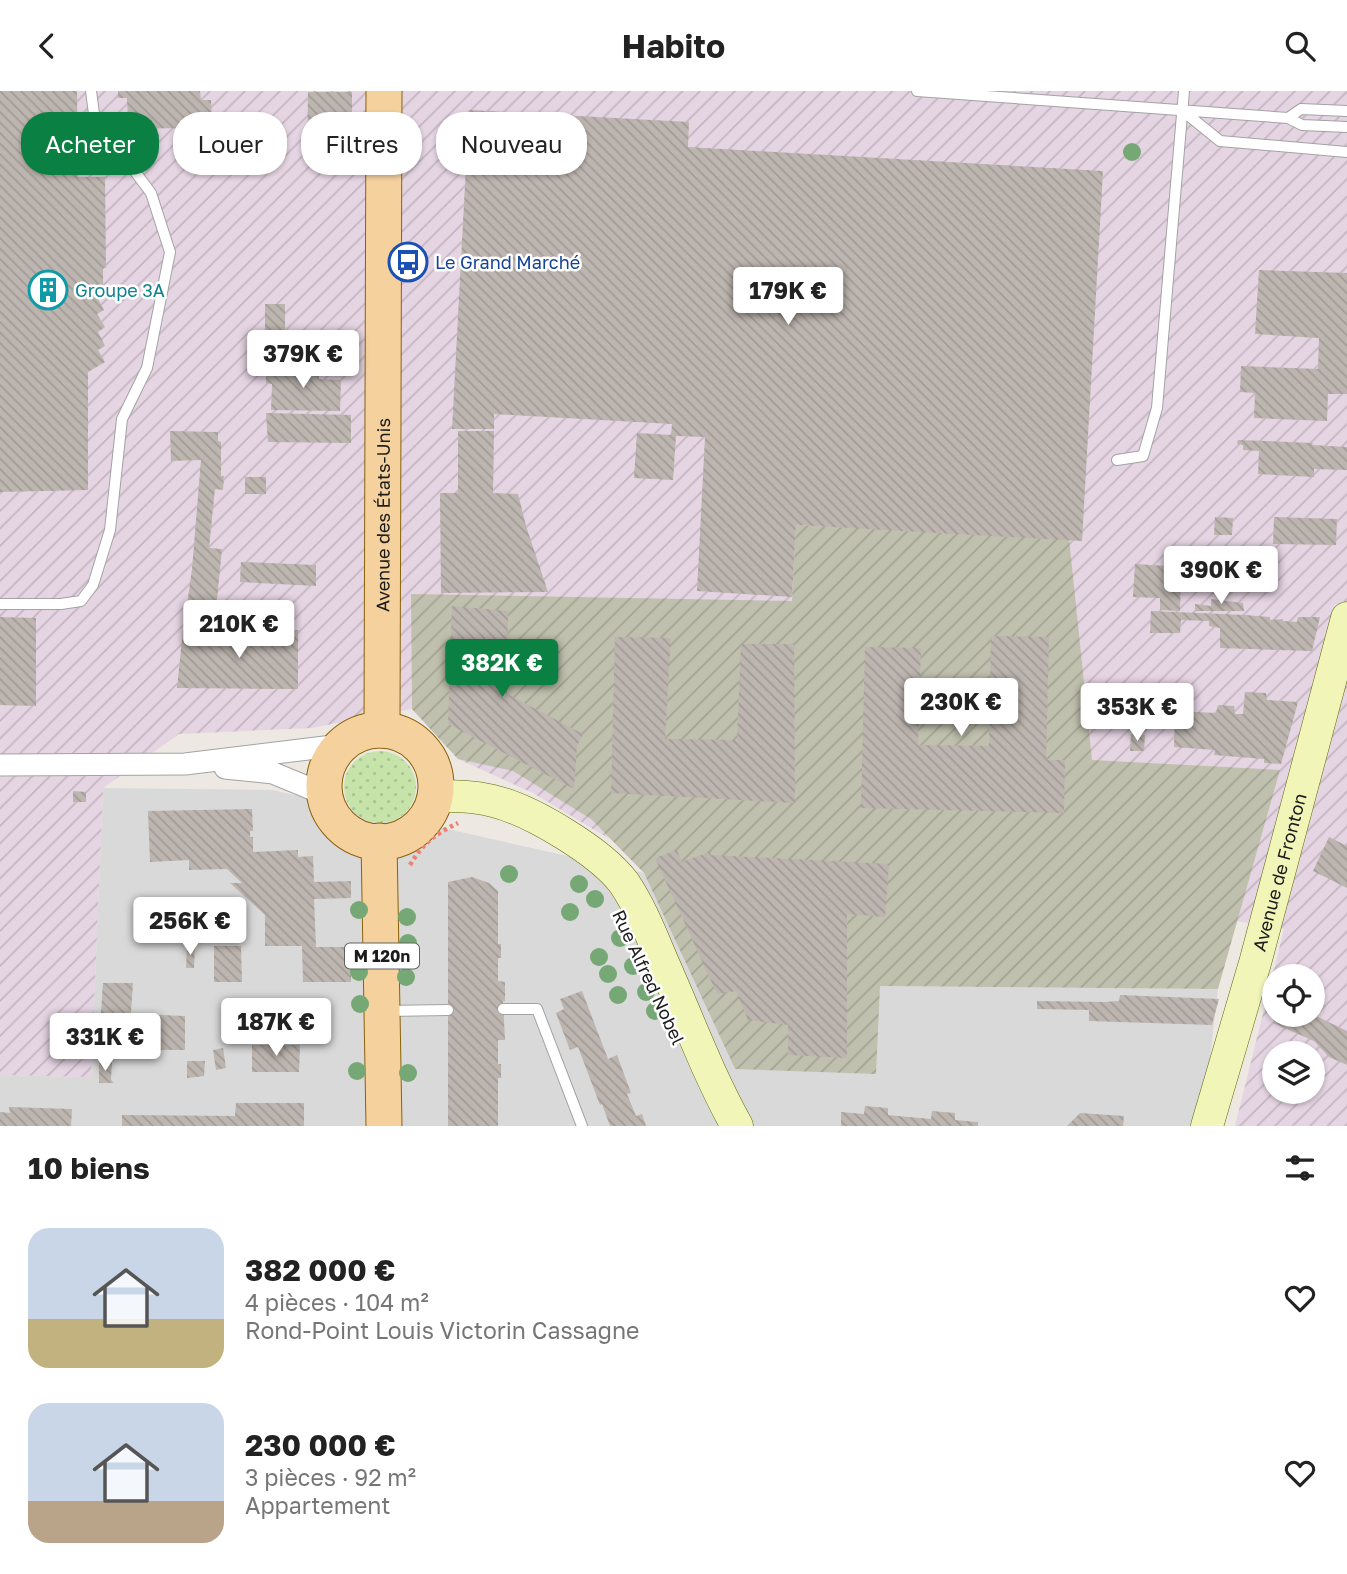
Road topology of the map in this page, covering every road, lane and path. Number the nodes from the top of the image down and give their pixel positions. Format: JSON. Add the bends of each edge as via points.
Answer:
{"nodes":[{"id":1,"x":91,"y":91,"type":"edge"},
{"id":2,"x":384,"y":91,"type":"edge"},
{"id":3,"x":918,"y":91,"type":"edge"},
{"id":4,"x":1184,"y":91,"type":"edge"},
{"id":5,"x":1183,"y":111,"type":"junction"},
{"id":6,"x":1347,"y":111,"type":"edge"},
{"id":7,"x":1288,"y":118,"type":"junction"},
{"id":8,"x":1347,"y":127,"type":"edge"},
{"id":9,"x":1347,"y":152,"type":"edge"},
{"id":10,"x":1117,"y":460,"type":"dead end"},
{"id":11,"x":0,"y":604,"type":"edge"},
{"id":12,"x":1347,"y":618,"type":"edge"},
{"id":13,"x":382,"y":730,"type":"junction"},
{"id":14,"x":341,"y":745,"type":"junction"},
{"id":15,"x":185,"y":764,"type":"junction"},
{"id":16,"x":0,"y":765,"type":"edge"},
{"id":17,"x":324,"y":794,"type":"junction"},
{"id":18,"x":435,"y":796,"type":"junction"},
{"id":19,"x":468,"y":822,"type":"dead end"},
{"id":20,"x":379,"y":841,"type":"junction"},
{"id":21,"x":410,"y":865,"type":"dead end"},
{"id":22,"x":503,"y":1009,"type":"dead end"},
{"id":23,"x":448,"y":1010,"type":"dead end"},
{"id":24,"x":383,"y":1011,"type":"junction"},
{"id":25,"x":384,"y":1126,"type":"edge"},
{"id":26,"x":582,"y":1126,"type":"edge"},
{"id":27,"x":737,"y":1126,"type":"edge"},
{"id":28,"x":1207,"y":1126,"type":"edge"}],
"edges":[{"from":1,"to":11,"type":"lane","via":[[96,129],[151,193],[170,252],[147,368],[122,419],[110,530],[93,585],[81,601]]},
{"from":2,"to":13,"type":"main road","name":"Avenue des États-Unis"},
{"from":3,"to":5,"type":"lane"},
{"from":4,"to":5,"type":"lane"},
{"from":5,"to":7,"type":"lane"},
{"from":5,"to":9,"type":"lane","via":[[1220,141]]},
{"from":5,"to":10,"type":"lane","via":[[1157,408],[1143,456]]},
{"from":6,"to":7,"type":"lane","via":[[1301,109]]},
{"from":7,"to":8,"type":"lane","via":[[1302,125]]},
{"from":12,"to":28,"type":"street","name":"Avenue de Fronton"},
{"from":13,"to":14,"type":"main road","via":[[353,736]]},
{"from":13,"to":18,"type":"main road","via":[[417,744],[429,759]]},
{"from":14,"to":15,"type":"street"},
{"from":14,"to":17,"type":"main road","via":[[324,776]]},
{"from":15,"to":16,"type":"street"},
{"from":15,"to":17,"type":"street","via":[[273,773]]},
{"from":17,"to":20,"type":"main road","via":[[329,809],[349,833]]},
{"from":18,"to":20,"type":"main road","via":[[421,823],[409,833]]},
{"from":18,"to":27,"type":"street","name":"Rue Alfred Nobel","via":[[494,801],[526,813],[601,860],[623,882]]},
{"from":19,"to":21,"type":"path","via":[[433,836]]},
{"from":20,"to":24,"type":"main road","number":"M 120n"},
{"from":22,"to":26,"type":"lane","via":[[537,1009]]},
{"from":23,"to":24,"type":"lane"},
{"from":24,"to":25,"type":"main road","number":"M 120n"}]}
